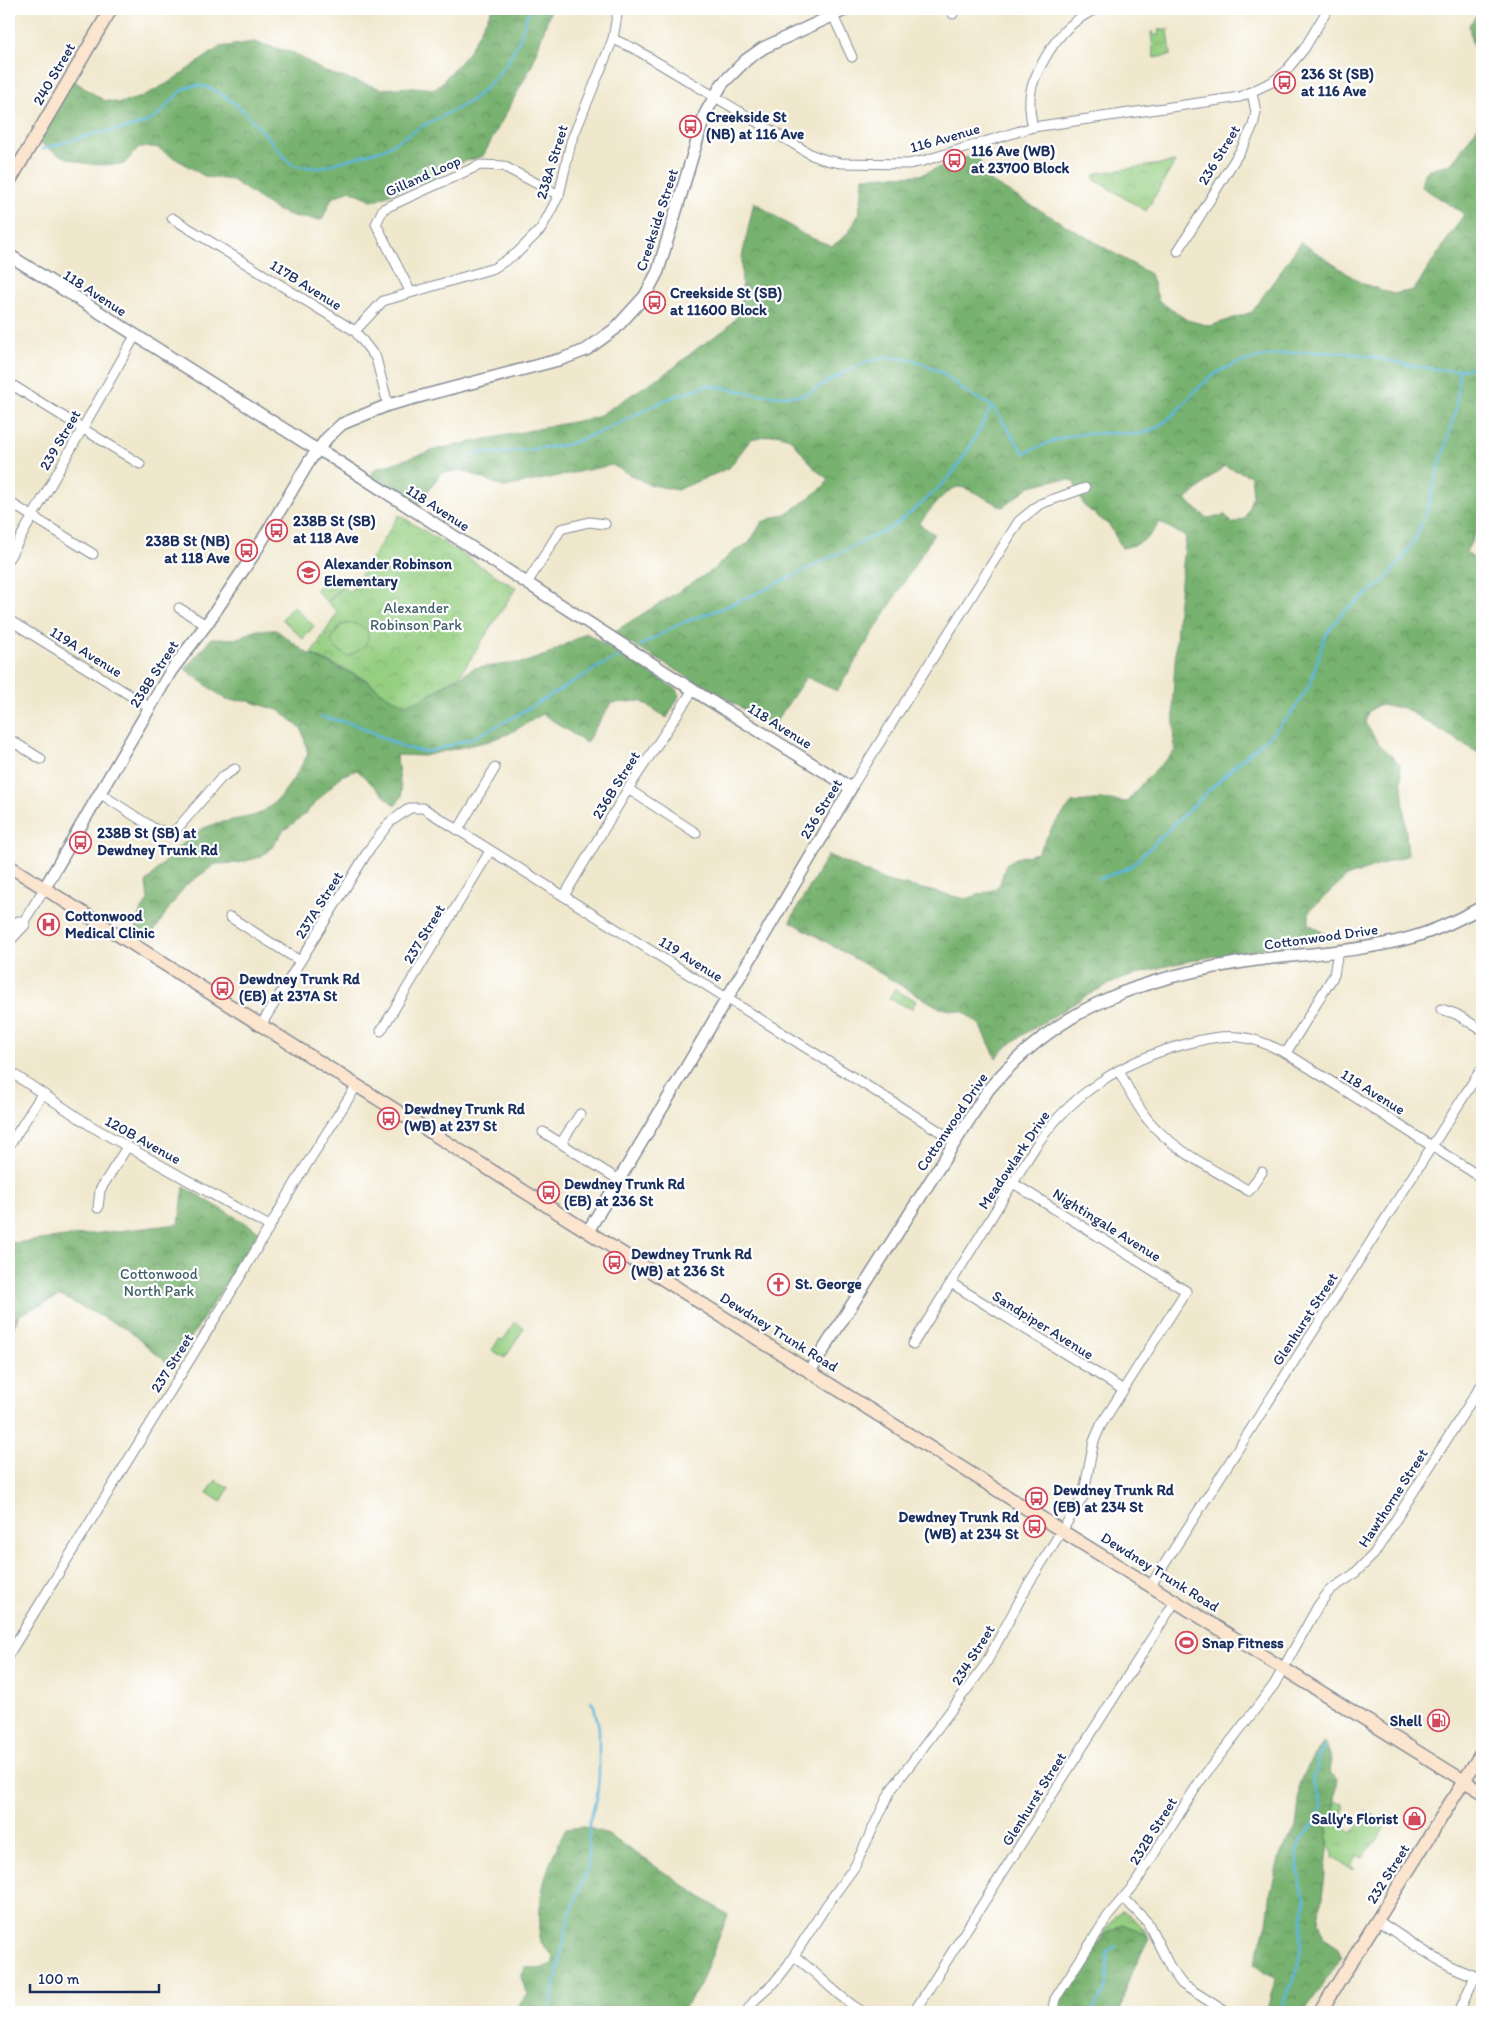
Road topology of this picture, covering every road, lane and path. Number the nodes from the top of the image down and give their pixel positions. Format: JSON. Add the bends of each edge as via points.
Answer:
{"nodes":[{"id":1,"x":111,"y":9,"type":"edge"},
{"id":2,"x":618,"y":9,"type":"edge"},
{"id":3,"x":847,"y":9,"type":"edge"},
{"id":4,"x":1096,"y":9,"type":"edge"},
{"id":5,"x":1328,"y":9,"type":"edge"},
{"id":6,"x":832,"y":12,"type":"edge"},
{"id":7,"x":612,"y":39,"type":"junction"},
{"id":8,"x":852,"y":57,"type":"dead end"},
{"id":9,"x":1252,"y":93,"type":"junction"},
{"id":10,"x":713,"y":97,"type":"junction"},
{"id":11,"x":1033,"y":126,"type":"junction"},
{"id":12,"x":9,"y":182,"type":"edge"},
{"id":13,"x":559,"y":195,"type":"junction"},
{"id":14,"x":172,"y":218,"type":"dead end"},
{"id":15,"x":1178,"y":251,"type":"dead end"},
{"id":16,"x":9,"y":255,"type":"edge"},
{"id":17,"x":410,"y":291,"type":"junction"},
{"id":18,"x":355,"y":331,"type":"junction"},
{"id":19,"x":135,"y":336,"type":"junction"},
{"id":20,"x":9,"y":383,"type":"edge"},
{"id":21,"x":388,"y":405,"type":"junction"},
{"id":22,"x":82,"y":429,"type":"junction"},
{"id":23,"x":317,"y":450,"type":"junction"},
{"id":24,"x":140,"y":464,"type":"dead end"},
{"id":25,"x":1085,"y":488,"type":"dead end"},
{"id":26,"x":9,"y":502,"type":"edge"},
{"id":27,"x":32,"y":517,"type":"junction"},
{"id":28,"x":604,"y":524,"type":"dead end"},
{"id":29,"x":93,"y":554,"type":"dead end"},
{"id":30,"x":9,"y":558,"type":"edge"},
{"id":31,"x":527,"y":583,"type":"junction"},
{"id":32,"x":179,"y":608,"type":"dead end"},
{"id":33,"x":9,"y":620,"type":"edge"},
{"id":34,"x":206,"y":625,"type":"junction"},
{"id":35,"x":693,"y":690,"type":"junction"},
{"id":36,"x":149,"y":707,"type":"junction"},
{"id":37,"x":9,"y":739,"type":"edge"},
{"id":38,"x":41,"y":760,"type":"dead end"},
{"id":39,"x":495,"y":768,"type":"dead end"},
{"id":40,"x":235,"y":769,"type":"dead end"},
{"id":41,"x":851,"y":788,"type":"junction"},
{"id":42,"x":628,"y":789,"type":"junction"},
{"id":43,"x":100,"y":794,"type":"junction"},
{"id":44,"x":410,"y":808,"type":"joint"},
{"id":45,"x":458,"y":830,"type":"junction"},
{"id":46,"x":696,"y":833,"type":"dead end"},
{"id":47,"x":490,"y":850,"type":"junction"},
{"id":48,"x":9,"y":866,"type":"edge"},
{"id":49,"x":44,"y":889,"type":"junction"},
{"id":50,"x":564,"y":896,"type":"junction"},
{"id":51,"x":1482,"y":907,"type":"edge"},
{"id":52,"x":230,"y":917,"type":"dead end"},
{"id":53,"x":24,"y":921,"type":"junction"},
{"id":54,"x":9,"y":932,"type":"edge"},
{"id":55,"x":9,"y":942,"type":"edge"},
{"id":56,"x":1338,"y":951,"type":"junction"},
{"id":57,"x":300,"y":961,"type":"junction"},
{"id":58,"x":727,"y":998,"type":"junction"},
{"id":59,"x":1441,"y":1009,"type":"dead end"},
{"id":60,"x":261,"y":1025,"type":"junction"},
{"id":61,"x":1482,"y":1030,"type":"edge"},
{"id":62,"x":381,"y":1031,"type":"dead end"},
{"id":63,"x":1244,"y":1037,"type":"joint"},
{"id":64,"x":1286,"y":1053,"type":"junction"},
{"id":65,"x":1482,"y":1068,"type":"edge"},
{"id":66,"x":1119,"y":1070,"type":"junction"},
{"id":67,"x":9,"y":1071,"type":"edge"},
{"id":68,"x":357,"y":1085,"type":"junction"},
{"id":69,"x":42,"y":1094,"type":"junction"},
{"id":70,"x":580,"y":1114,"type":"dead end"},
{"id":71,"x":543,"y":1132,"type":"dead end"},
{"id":72,"x":955,"y":1140,"type":"junction"},
{"id":73,"x":561,"y":1143,"type":"junction"},
{"id":74,"x":9,"y":1146,"type":"edge"},
{"id":75,"x":127,"y":1146,"type":"junction"},
{"id":76,"x":1432,"y":1147,"type":"junction"},
{"id":77,"x":1262,"y":1172,"type":"dead end"},
{"id":78,"x":1482,"y":1178,"type":"edge"},
{"id":79,"x":619,"y":1180,"type":"junction"},
{"id":80,"x":1013,"y":1183,"type":"junction"},
{"id":81,"x":98,"y":1208,"type":"dead end"},
{"id":82,"x":269,"y":1226,"type":"junction"},
{"id":83,"x":588,"y":1231,"type":"junction"},
{"id":84,"x":951,"y":1283,"type":"junction"},
{"id":85,"x":1186,"y":1291,"type":"joint"},
{"id":86,"x":913,"y":1344,"type":"dead end"},
{"id":87,"x":810,"y":1372,"type":"junction"},
{"id":88,"x":1482,"y":1384,"type":"edge"},
{"id":89,"x":1122,"y":1390,"type":"junction"},
{"id":90,"x":1062,"y":1531,"type":"junction"},
{"id":91,"x":1151,"y":1585,"type":"junction"},
{"id":92,"x":1176,"y":1600,"type":"junction"},
{"id":93,"x":9,"y":1654,"type":"edge"},
{"id":94,"x":1284,"y":1667,"type":"junction"},
{"id":95,"x":1482,"y":1752,"type":"edge"},
{"id":96,"x":1465,"y":1781,"type":"junction"},
{"id":97,"x":1482,"y":1792,"type":"edge"},
{"id":98,"x":1124,"y":1898,"type":"junction"},
{"id":99,"x":1378,"y":1921,"type":"junction"},
{"id":100,"x":794,"y":1956,"type":"junction"},
{"id":101,"x":1478,"y":1977,"type":"edge"},
{"id":102,"x":746,"y":2012,"type":"edge"},
{"id":103,"x":863,"y":2012,"type":"edge"},
{"id":104,"x":914,"y":2012,"type":"edge"},
{"id":105,"x":1052,"y":2012,"type":"edge"},
{"id":106,"x":1226,"y":2012,"type":"edge"},
{"id":107,"x":1320,"y":2012,"type":"edge"},
{"id":108,"x":1459,"y":2012,"type":"edge"}],
"edges":[{"from":1,"to":12,"type":"main road","name":"240 Street"},
{"from":2,"to":7,"type":"street","name":"238A Street"},
{"from":3,"to":6,"type":"street","name":"Creekside Street"},
{"from":4,"to":11,"type":"street","via":[[1079,17],[1064,30],[1036,74],[1030,96]]},
{"from":5,"to":9,"type":"street","via":[[1292,64],[1279,77]]},
{"from":6,"to":8,"type":"street"},
{"from":6,"to":10,"type":"street","name":"Creekside Street","via":[[754,54],[735,70]]},
{"from":7,"to":10,"type":"street","name":"116 Avenue","via":[[635,49]]},
{"from":7,"to":13,"type":"street","name":"238A Street","via":[[571,142]]},
{"from":9,"to":11,"type":"street","name":"116 Avenue","via":[[1214,102]]},
{"from":9,"to":15,"type":"street","name":"236 Street","via":[[1256,112],[1251,131]]},
{"from":10,"to":11,"type":"street","name":"116 Avenue","via":[[803,151],[841,163],[916,163]]},
{"from":10,"to":21,"type":"street","name":"Creekside Street","via":[[705,114],[658,271],[645,296],[615,329],[586,350],[562,359]]},
{"from":13,"to":17,"type":"street","name":"238A Street","via":[[542,229],[517,253],[494,268]]},
{"from":13,"to":17,"type":"street","name":"Gilland Loop","via":[[504,166],[480,165],[383,209],[376,224]]},
{"from":14,"to":18,"type":"street","name":"117B Avenue"},
{"from":16,"to":19,"type":"street","name":"118 Avenue"},
{"from":17,"to":18,"type":"street","name":"238A Street","via":[[383,301]]},
{"from":18,"to":21,"type":"street","name":"117B Avenue","via":[[376,358]]},
{"from":19,"to":22,"type":"street","name":"239 Street"},
{"from":19,"to":23,"type":"street","name":"118 Avenue"},
{"from":20,"to":22,"type":"street"},
{"from":21,"to":23,"type":"street","name":"Creekside Street","via":[[342,424]]},
{"from":22,"to":24,"type":"street"},
{"from":22,"to":27,"type":"street","name":"239 Street"},
{"from":23,"to":31,"type":"street","name":"118 Avenue"},
{"from":23,"to":34,"type":"street","name":"238B Street","via":[[254,554]]},
{"from":25,"to":41,"type":"street","name":"236 Street","via":[[1040,504],[1019,521]]},
{"from":26,"to":27,"type":"street"},
{"from":27,"to":29,"type":"street"},
{"from":27,"to":30,"type":"street","name":"239 Street"},
{"from":28,"to":31,"type":"street","via":[[590,522],[561,529]]},
{"from":31,"to":35,"type":"street","name":"118 Avenue"},
{"from":32,"to":34,"type":"street"},
{"from":33,"to":36,"type":"street","name":"119A Avenue"},
{"from":34,"to":36,"type":"street","name":"238B Street","via":[[171,670]]},
{"from":35,"to":41,"type":"street","name":"118 Avenue"},
{"from":35,"to":42,"type":"street","name":"236B Street"},
{"from":36,"to":43,"type":"street","name":"238B Street"},
{"from":37,"to":38,"type":"street"},
{"from":39,"to":45,"type":"street"},
{"from":40,"to":43,"type":"street","via":[[222,777],[176,830],[168,832],[155,829]]},
{"from":41,"to":58,"type":"street","name":"236 Street"},
{"from":42,"to":46,"type":"street"},
{"from":42,"to":50,"type":"street","name":"236B Street"},
{"from":43,"to":49,"type":"street","name":"238B Street"},
{"from":44,"to":45,"type":"street","name":"119 Avenue","via":[[423,808]]},
{"from":44,"to":57,"type":"street","name":"237A Street","via":[[390,822],[370,848]]},
{"from":45,"to":47,"type":"street","name":"119 Avenue"},
{"from":47,"to":50,"type":"street","name":"119 Avenue"},
{"from":47,"to":62,"type":"street","name":"237 Street"},
{"from":48,"to":49,"type":"main road","name":"Dewdney Trunk Road"},
{"from":49,"to":53,"type":"street","name":"238B Street"},
{"from":49,"to":60,"type":"main road","name":"Dewdney Trunk Road"},
{"from":50,"to":58,"type":"street","name":"119 Avenue"},
{"from":51,"to":56,"type":"street","name":"Cottonwood Drive","via":[[1414,937]]},
{"from":52,"to":57,"type":"street"},
{"from":53,"to":54,"type":"street","name":"238B Street","via":[[18,921]]},
{"from":53,"to":55,"type":"street","name":"238B Street","via":[[25,925]]},
{"from":56,"to":64,"type":"street","via":[[1334,975]]},
{"from":56,"to":72,"type":"street","name":"Cottonwood Drive","via":[[1190,971],[1134,987],[1089,1006],[1035,1043],[1009,1066],[988,1090]]},
{"from":57,"to":60,"type":"street","name":"237A Street"},
{"from":58,"to":72,"type":"street","name":"119 Avenue"},
{"from":58,"to":79,"type":"street","name":"236 Street"},
{"from":59,"to":61,"type":"street"},
{"from":60,"to":68,"type":"main road","name":"Dewdney Trunk Road"},
{"from":63,"to":64,"type":"street","name":"118 Avenue"},
{"from":63,"to":66,"type":"street","name":"Meadowlark Drive","via":[[1195,1041],[1153,1054]]},
{"from":64,"to":76,"type":"street","name":"118 Avenue"},
{"from":65,"to":76,"type":"street","name":"Glenhurst Street"},
{"from":66,"to":77,"type":"street","via":[[1148,1120],[1176,1146],[1250,1192]]},
{"from":66,"to":80,"type":"street","name":"Meadowlark Drive","via":[[1090,1088],[1065,1110],[1040,1139]]},
{"from":67,"to":69,"type":"street","name":"120B Avenue"},
{"from":68,"to":82,"type":"street","name":"237 Street"},
{"from":68,"to":83,"type":"main road","name":"Dewdney Trunk Road"},
{"from":69,"to":74,"type":"street"},
{"from":69,"to":75,"type":"street","name":"120B Avenue"},
{"from":70,"to":73,"type":"street"},
{"from":71,"to":73,"type":"street"},
{"from":72,"to":87,"type":"street","name":"Cottonwood Drive"},
{"from":73,"to":79,"type":"street"},
{"from":75,"to":81,"type":"street","via":[[100,1190]]},
{"from":75,"to":82,"type":"street","name":"120B Avenue"},
{"from":76,"to":78,"type":"street","name":"118 Avenue"},
{"from":76,"to":91,"type":"street","name":"Glenhurst Street"},
{"from":79,"to":83,"type":"street","name":"236 Street"},
{"from":80,"to":84,"type":"street","name":"Meadowlark Drive"},
{"from":80,"to":85,"type":"street","name":"Nightingale Avenue"},
{"from":82,"to":93,"type":"street","name":"237 Street"},
{"from":83,"to":87,"type":"main road","name":"Dewdney Trunk Road"},
{"from":84,"to":86,"type":"street","name":"Meadowlark Drive"},
{"from":84,"to":89,"type":"street","name":"Sandpiper Avenue"},
{"from":85,"to":89,"type":"street","name":"234 Street"},
{"from":87,"to":90,"type":"main road","name":"Dewdney Trunk Road"},
{"from":88,"to":94,"type":"street","name":"Hawthorne Street","via":[[1374,1554],[1325,1596]]},
{"from":89,"to":90,"type":"street","name":"234 Street","via":[[1097,1433],[1085,1491]]},
{"from":90,"to":91,"type":"main road","name":"Dewdney Trunk Road"},
{"from":90,"to":100,"type":"street","name":"234 Street","via":[[984,1665],[890,1790],[855,1866]]},
{"from":91,"to":92,"type":"main road","name":"Dewdney Trunk Road"},
{"from":92,"to":94,"type":"main road","name":"Dewdney Trunk Road"},
{"from":92,"to":104,"type":"street","name":"Glenhurst Street"},
{"from":94,"to":96,"type":"main road","name":"Dewdney Trunk Road"},
{"from":94,"to":98,"type":"street","name":"232B Street","via":[[1264,1699],[1200,1781]]},
{"from":95,"to":96,"type":"main road","name":"232 Street"},
{"from":96,"to":97,"type":"main road","name":"Dewdney Trunk Road"},
{"from":96,"to":99,"type":"main road","name":"232 Street"},
{"from":98,"to":105,"type":"street","name":"232B Street","via":[[1108,1916],[1055,1999]]},
{"from":98,"to":106,"type":"street","via":[[1148,1923],[1182,1984]]},
{"from":99,"to":101,"type":"street","via":[[1432,1956]]},
{"from":99,"to":107,"type":"main road","name":"232 Street"},
{"from":100,"to":102,"type":"street","name":"234 Street","via":[[778,1979]]},
{"from":100,"to":103,"type":"street","via":[[837,1995]]},
{"from":101,"to":108,"type":"street"}]}
